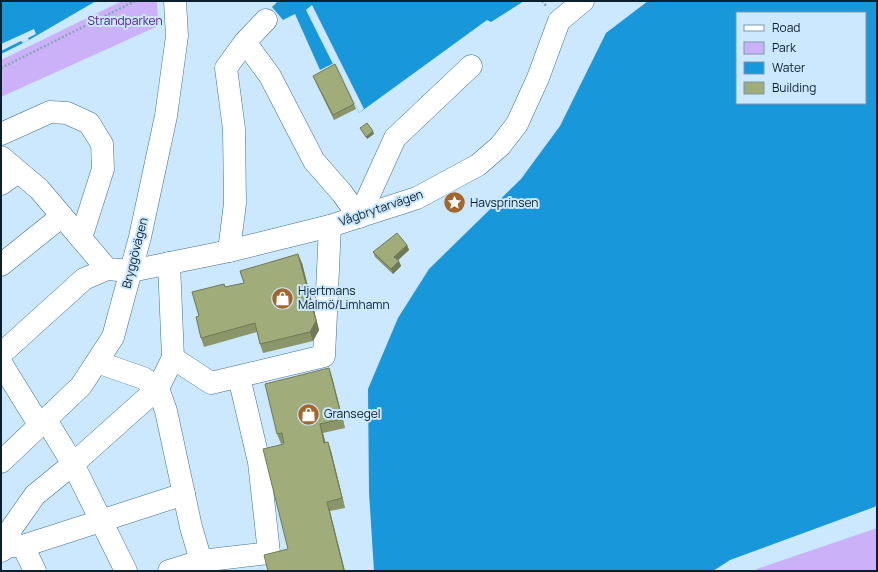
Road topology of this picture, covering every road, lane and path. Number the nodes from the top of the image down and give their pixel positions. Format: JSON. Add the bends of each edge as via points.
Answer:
{"nodes":[{"id":1,"x":135,"y":1,"type":"edge"},
{"id":2,"x":175,"y":1,"type":"edge"},
{"id":3,"x":583,"y":1,"type":"edge"},
{"id":4,"x":266,"y":20,"type":"dead end"},
{"id":5,"x":245,"y":42,"type":"junction"},
{"id":6,"x":471,"y":66,"type":"dead end"},
{"id":7,"x":1,"y":68,"type":"edge"},
{"id":8,"x":1,"y":134,"type":"edge"},
{"id":9,"x":1,"y":157,"type":"edge"},
{"id":10,"x":10,"y":178,"type":"edge"},
{"id":11,"x":62,"y":216,"type":"junction"},
{"id":12,"x":359,"y":217,"type":"junction"},
{"id":13,"x":330,"y":226,"type":"junction"},
{"id":14,"x":81,"y":238,"type":"junction"},
{"id":15,"x":229,"y":251,"type":"junction"},
{"id":16,"x":169,"y":263,"type":"junction"},
{"id":17,"x":1,"y":265,"type":"edge"},
{"id":18,"x":107,"y":269,"type":"junction"},
{"id":19,"x":131,"y":271,"type":"junction"},
{"id":20,"x":1,"y":354,"type":"edge"},
{"id":21,"x":173,"y":358,"type":"junction"},
{"id":22,"x":97,"y":362,"type":"junction"},
{"id":23,"x":1,"y":363,"type":"edge"},
{"id":24,"x":239,"y":377,"type":"junction"},
{"id":25,"x":158,"y":388,"type":"junction"},
{"id":26,"x":43,"y":423,"type":"junction"},
{"id":27,"x":1,"y":462,"type":"edge"},
{"id":28,"x":73,"y":464,"type":"junction"},
{"id":29,"x":184,"y":494,"type":"junction"},
{"id":30,"x":100,"y":521,"type":"junction"},
{"id":31,"x":9,"y":537,"type":"edge"},
{"id":32,"x":243,"y":563,"type":"edge"},
{"id":33,"x":202,"y":566,"type":"edge"},
{"id":34,"x":36,"y":571,"type":"edge"},
{"id":35,"x":126,"y":571,"type":"edge"},
{"id":36,"x":170,"y":571,"type":"edge"}],
"edges":[{"from":1,"to":7,"type":"path"},
{"from":2,"to":19,"type":"street","name":"Bryggövägen","via":[[177,36],[166,116]]},
{"from":3,"to":12,"type":"street","name":"Vågbrytarvägen","via":[[558,21],[538,78],[517,124],[500,146],[478,165],[417,198]]},
{"from":4,"to":5,"type":"street"},
{"from":5,"to":12,"type":"street","via":[[270,76],[314,162]]},
{"from":5,"to":15,"type":"street","via":[[226,68],[234,129],[235,204]]},
{"from":6,"to":12,"type":"street","via":[[395,138]]},
{"from":8,"to":14,"type":"street","via":[[50,112],[68,113],[89,123],[102,144],[103,169]]},
{"from":9,"to":10,"type":"street"},
{"from":10,"to":11,"type":"street","via":[[39,189]]},
{"from":11,"to":14,"type":"street"},
{"from":11,"to":17,"type":"street"},
{"from":12,"to":13,"type":"street","name":"Vågbrytarvägen"},
{"from":13,"to":15,"type":"street","name":"Vågbrytarvägen"},
{"from":13,"to":24,"type":"street","via":[[324,356]]},
{"from":14,"to":18,"type":"street"},
{"from":15,"to":16,"type":"street","name":"Vågbrytarvägen"},
{"from":16,"to":19,"type":"street","name":"Vågbrytarvägen"},
{"from":16,"to":21,"type":"street"},
{"from":18,"to":19,"type":"street","name":"Vågbrytarvägen"},
{"from":18,"to":20,"type":"street","via":[[84,279]]},
{"from":19,"to":22,"type":"street","name":"Bryggövägen","via":[[113,337]]},
{"from":21,"to":24,"type":"street","via":[[211,383]]},
{"from":21,"to":25,"type":"street"},
{"from":22,"to":25,"type":"street","via":[[144,378]]},
{"from":22,"to":26,"type":"street","name":"Bryggövägen","via":[[81,386]]},
{"from":23,"to":26,"type":"street"},
{"from":24,"to":32,"type":"street","via":[[259,462],[269,552]]},
{"from":25,"to":28,"type":"street"},
{"from":25,"to":29,"type":"street","via":[[166,411]]},
{"from":26,"to":27,"type":"street","name":"Bryggövägen"},
{"from":26,"to":28,"type":"street"},
{"from":28,"to":30,"type":"street"},
{"from":28,"to":31,"type":"street","via":[[35,495]]},
{"from":29,"to":30,"type":"street"},
{"from":29,"to":33,"type":"street"},
{"from":30,"to":31,"type":"street"},
{"from":30,"to":35,"type":"street"},
{"from":31,"to":34,"type":"street"},
{"from":32,"to":33,"type":"street"},
{"from":33,"to":36,"type":"street"}]}
